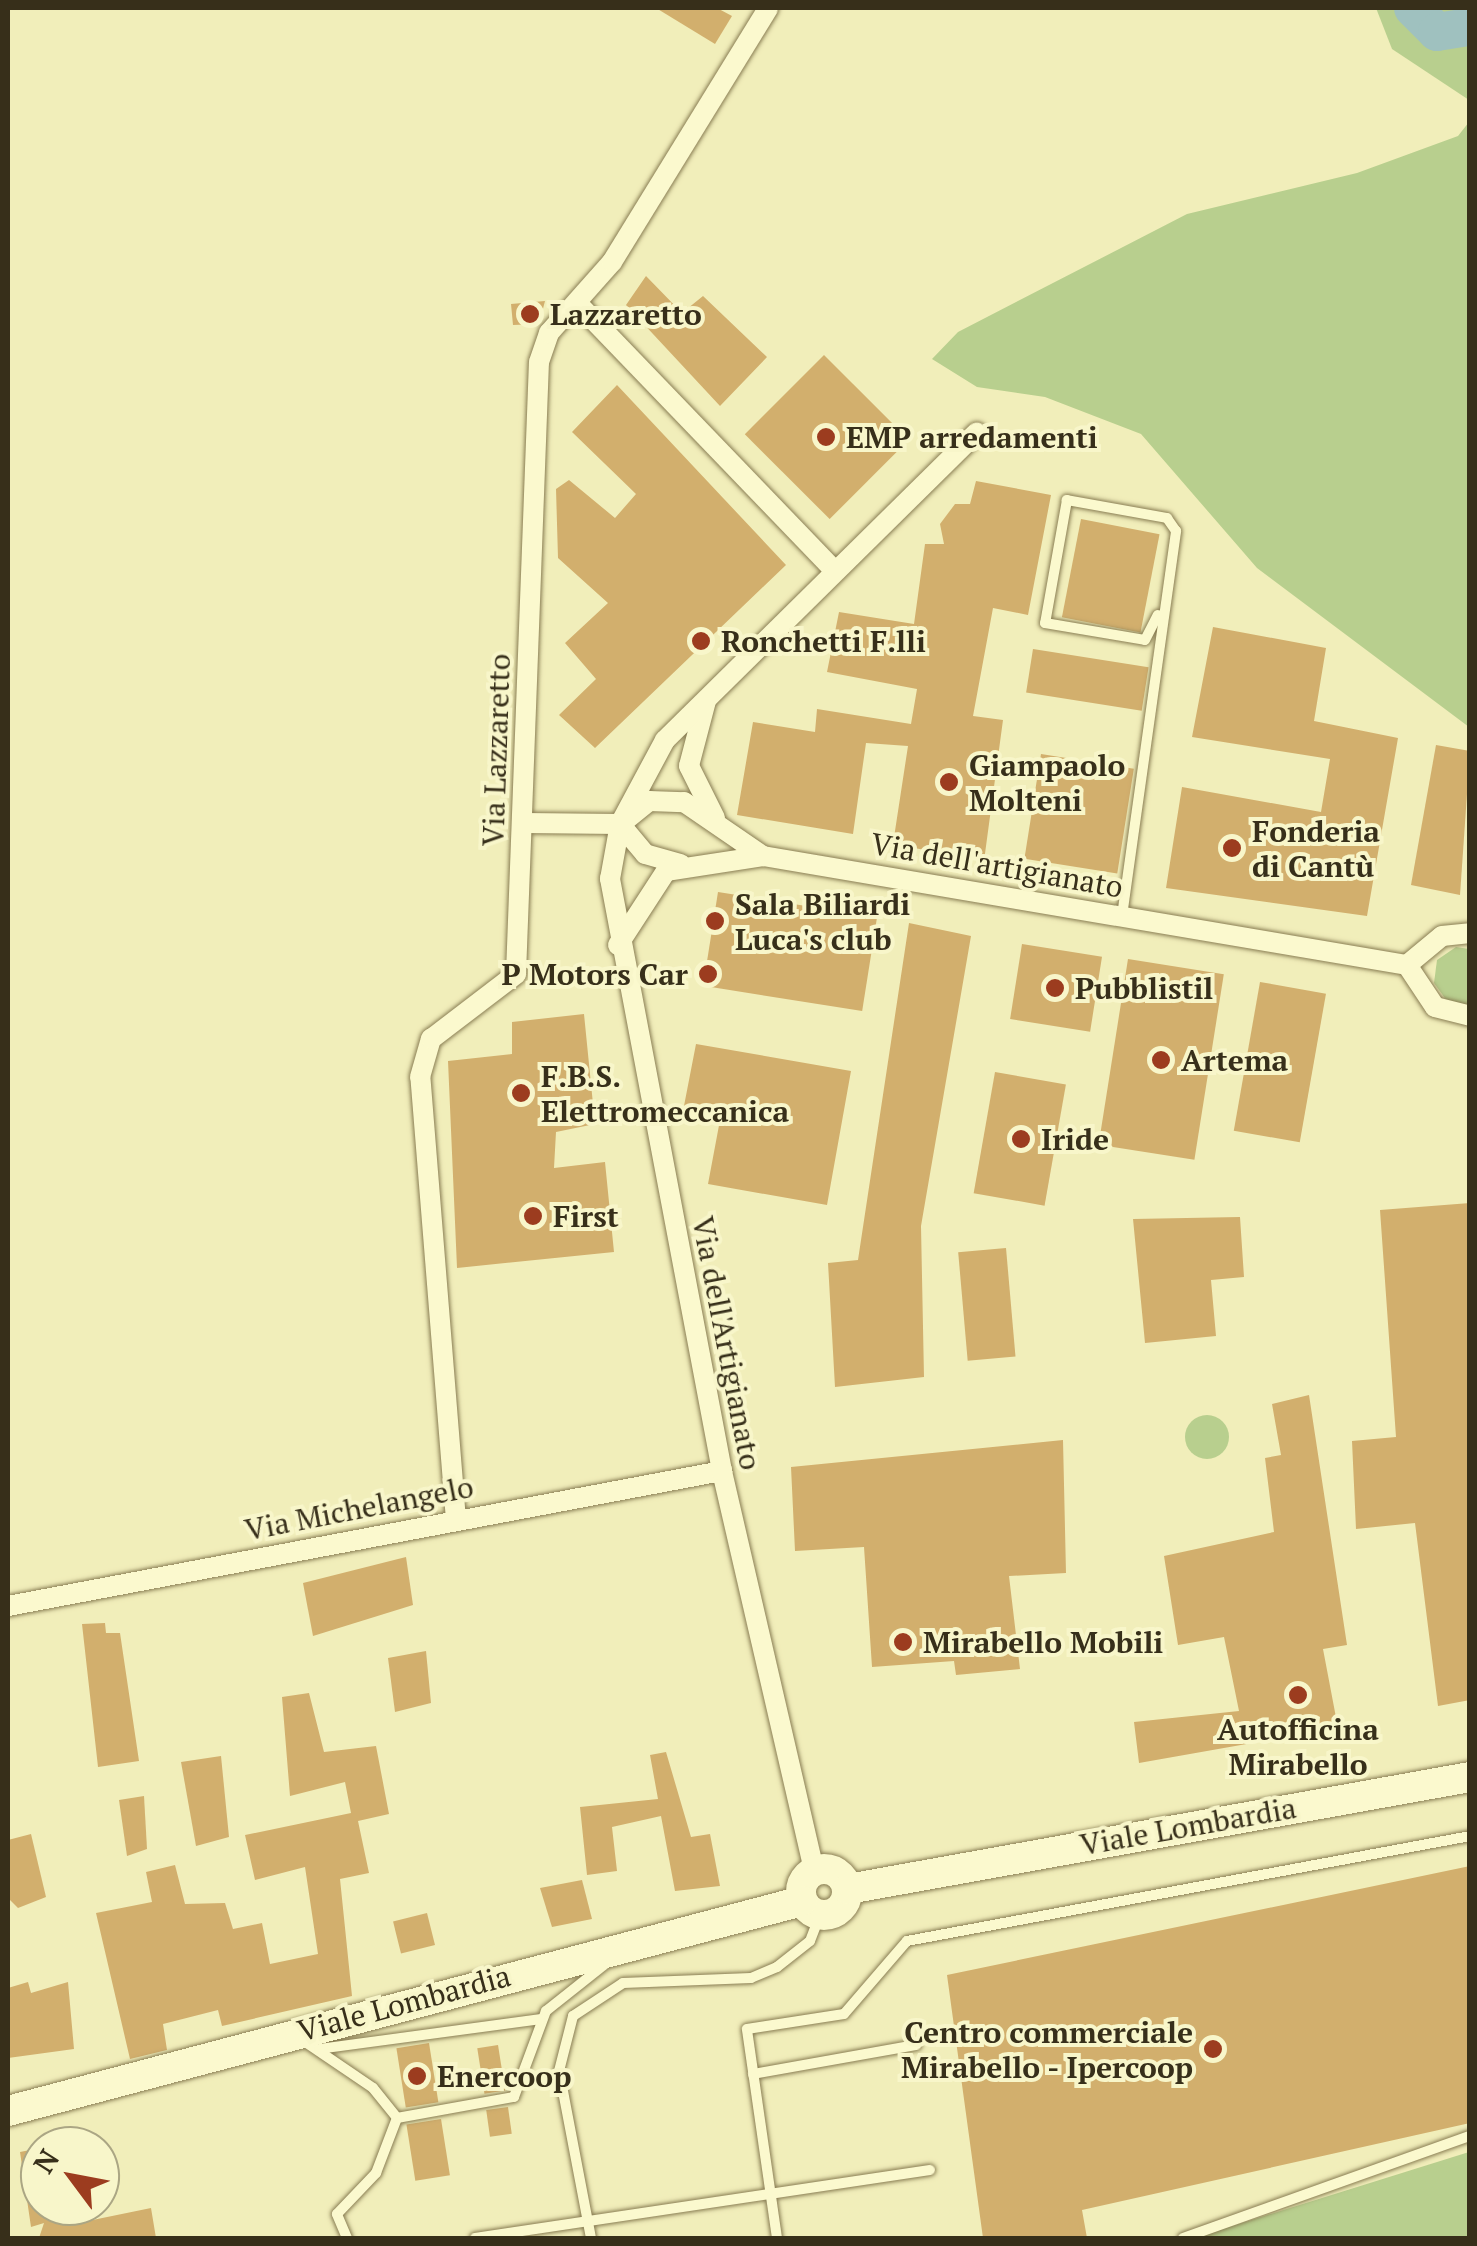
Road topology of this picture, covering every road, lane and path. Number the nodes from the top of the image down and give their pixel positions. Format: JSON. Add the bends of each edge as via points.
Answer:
{"nodes":[{"id":1,"x":768,"y":8,"type":"edge"},
{"id":2,"x":578,"y":304,"type":"junction"},
{"id":3,"x":977,"y":432,"type":"dead end"},
{"id":4,"x":834,"y":570,"type":"junction"},
{"id":5,"x":1158,"y":615,"type":"junction"},
{"id":6,"x":710,"y":691,"type":"junction"},
{"id":7,"x":524,"y":824,"type":"junction"},
{"id":8,"x":620,"y":824,"type":"junction"},
{"id":9,"x":726,"y":830,"type":"junction"},
{"id":10,"x":762,"y":856,"type":"junction"},
{"id":11,"x":686,"y":864,"type":"junction"},
{"id":12,"x":1122,"y":916,"type":"junction"},
{"id":13,"x":1470,"y":933,"type":"edge"},
{"id":14,"x":617,"y":947,"type":"junction"},
{"id":15,"x":1408,"y":965,"type":"junction"},
{"id":16,"x":1470,"y":1016,"type":"edge"},
{"id":17,"x":722,"y":1471,"type":"junction"},
{"id":18,"x":456,"y":1520,"type":"junction"},
{"id":19,"x":8,"y":1606,"type":"edge"},
{"id":20,"x":1470,"y":1777,"type":"edge"},
{"id":21,"x":1470,"y":1836,"type":"edge"},
{"id":22,"x":814,"y":1870,"type":"junction"},
{"id":23,"x":848,"y":1889,"type":"junction"},
{"id":24,"x":811,"y":1908,"type":"junction"},
{"id":25,"x":636,"y":1940,"type":"junction"},
{"id":26,"x":540,"y":2019,"type":"junction"},
{"id":27,"x":305,"y":2041,"type":"junction"},
{"id":28,"x":916,"y":2045,"type":"dead end"},
{"id":29,"x":753,"y":2074,"type":"junction"},
{"id":30,"x":8,"y":2111,"type":"edge"},
{"id":31,"x":397,"y":2118,"type":"junction"},
{"id":32,"x":1470,"y":2136,"type":"edge"},
{"id":33,"x":930,"y":2170,"type":"dead end"},
{"id":34,"x":770,"y":2194,"type":"junction"},
{"id":35,"x":587,"y":2221,"type":"junction"},
{"id":36,"x":346,"y":2238,"type":"edge"},
{"id":37,"x":474,"y":2238,"type":"edge"},
{"id":38,"x":591,"y":2238,"type":"edge"},
{"id":39,"x":777,"y":2238,"type":"edge"},
{"id":40,"x":1183,"y":2238,"type":"edge"}],
"edges":[{"from":1,"to":2,"type":"street","name":"Via Lazzaretto"},
{"from":2,"to":4,"type":"street"},
{"from":2,"to":7,"type":"street","name":"Via Lazzaretto","via":[[549,333],[538,362]]},
{"from":3,"to":4,"type":"street","name":"Via dell'Artigianato"},
{"from":4,"to":6,"type":"street","name":"Via dell'Artigianato"},
{"from":5,"to":5,"type":"lane","via":[[1173,524],[1068,500],[1045,623],[1145,640]]},
{"from":5,"to":12,"type":"lane","via":[[1167,641]]},
{"from":6,"to":8,"type":"street","name":"Via dell'Artigianato","via":[[664,740]]},
{"from":6,"to":9,"type":"street","via":[[689,766],[705,808]]},
{"from":7,"to":8,"type":"street"},
{"from":7,"to":18,"type":"street","name":"Via Lazzaretto","via":[[516,974],[431,1039],[420,1076]]},
{"from":8,"to":9,"type":"street","via":[[666,799]]},
{"from":8,"to":11,"type":"street","via":[[645,854]]},
{"from":8,"to":14,"type":"street","name":"Via dell'Artigianato","via":[[610,879]]},
{"from":9,"to":10,"type":"street"},
{"from":10,"to":11,"type":"street","name":"Via dell'artigianato"},
{"from":10,"to":12,"type":"street","name":"Via dell'artigianato"},
{"from":11,"to":14,"type":"street","via":[[647,891]]},
{"from":12,"to":15,"type":"street","name":"Via dell'artigianato"},
{"from":13,"to":15,"type":"street","via":[[1442,936]]},
{"from":14,"to":17,"type":"street","name":"Via dell'Artigianato"},
{"from":15,"to":16,"type":"street","via":[[1436,1007]]},
{"from":17,"to":18,"type":"street","name":"Via Michelangelo"},
{"from":17,"to":22,"type":"street","name":"Via dell'Artigianato"},
{"from":18,"to":19,"type":"street","name":"Via Michelangelo"},
{"from":20,"to":23,"type":"main road","name":"Viale Lombardia"},
{"from":21,"to":29,"type":"lane","via":[[907,1941],[844,2014],[747,2030]]},
{"from":22,"to":23,"type":"main road","via":[[836,1871]]},
{"from":22,"to":24,"type":"main road"},
{"from":23,"to":24,"type":"main road","via":[[840,1909]]},
{"from":24,"to":25,"type":"main road","name":"Viale Lombardia"},
{"from":24,"to":35,"type":"lane","via":[[810,1941],[778,1967],[751,1978],[622,1984],[573,2016],[559,2072]]},
{"from":25,"to":26,"type":"lane"},
{"from":25,"to":27,"type":"main road","name":"Viale Lombardia"},
{"from":26,"to":27,"type":"lane"},
{"from":26,"to":31,"type":"lane","via":[[514,2097]]},
{"from":27,"to":30,"type":"main road","name":"Viale Lombardia"},
{"from":27,"to":31,"type":"lane"},
{"from":28,"to":29,"type":"lane"},
{"from":29,"to":34,"type":"lane"},
{"from":31,"to":36,"type":"lane","via":[[376,2173],[337,2214]]},
{"from":32,"to":40,"type":"lane"},
{"from":33,"to":34,"type":"lane"},
{"from":34,"to":35,"type":"lane"},
{"from":34,"to":39,"type":"lane"},
{"from":35,"to":37,"type":"lane"},
{"from":35,"to":38,"type":"lane"}]}
